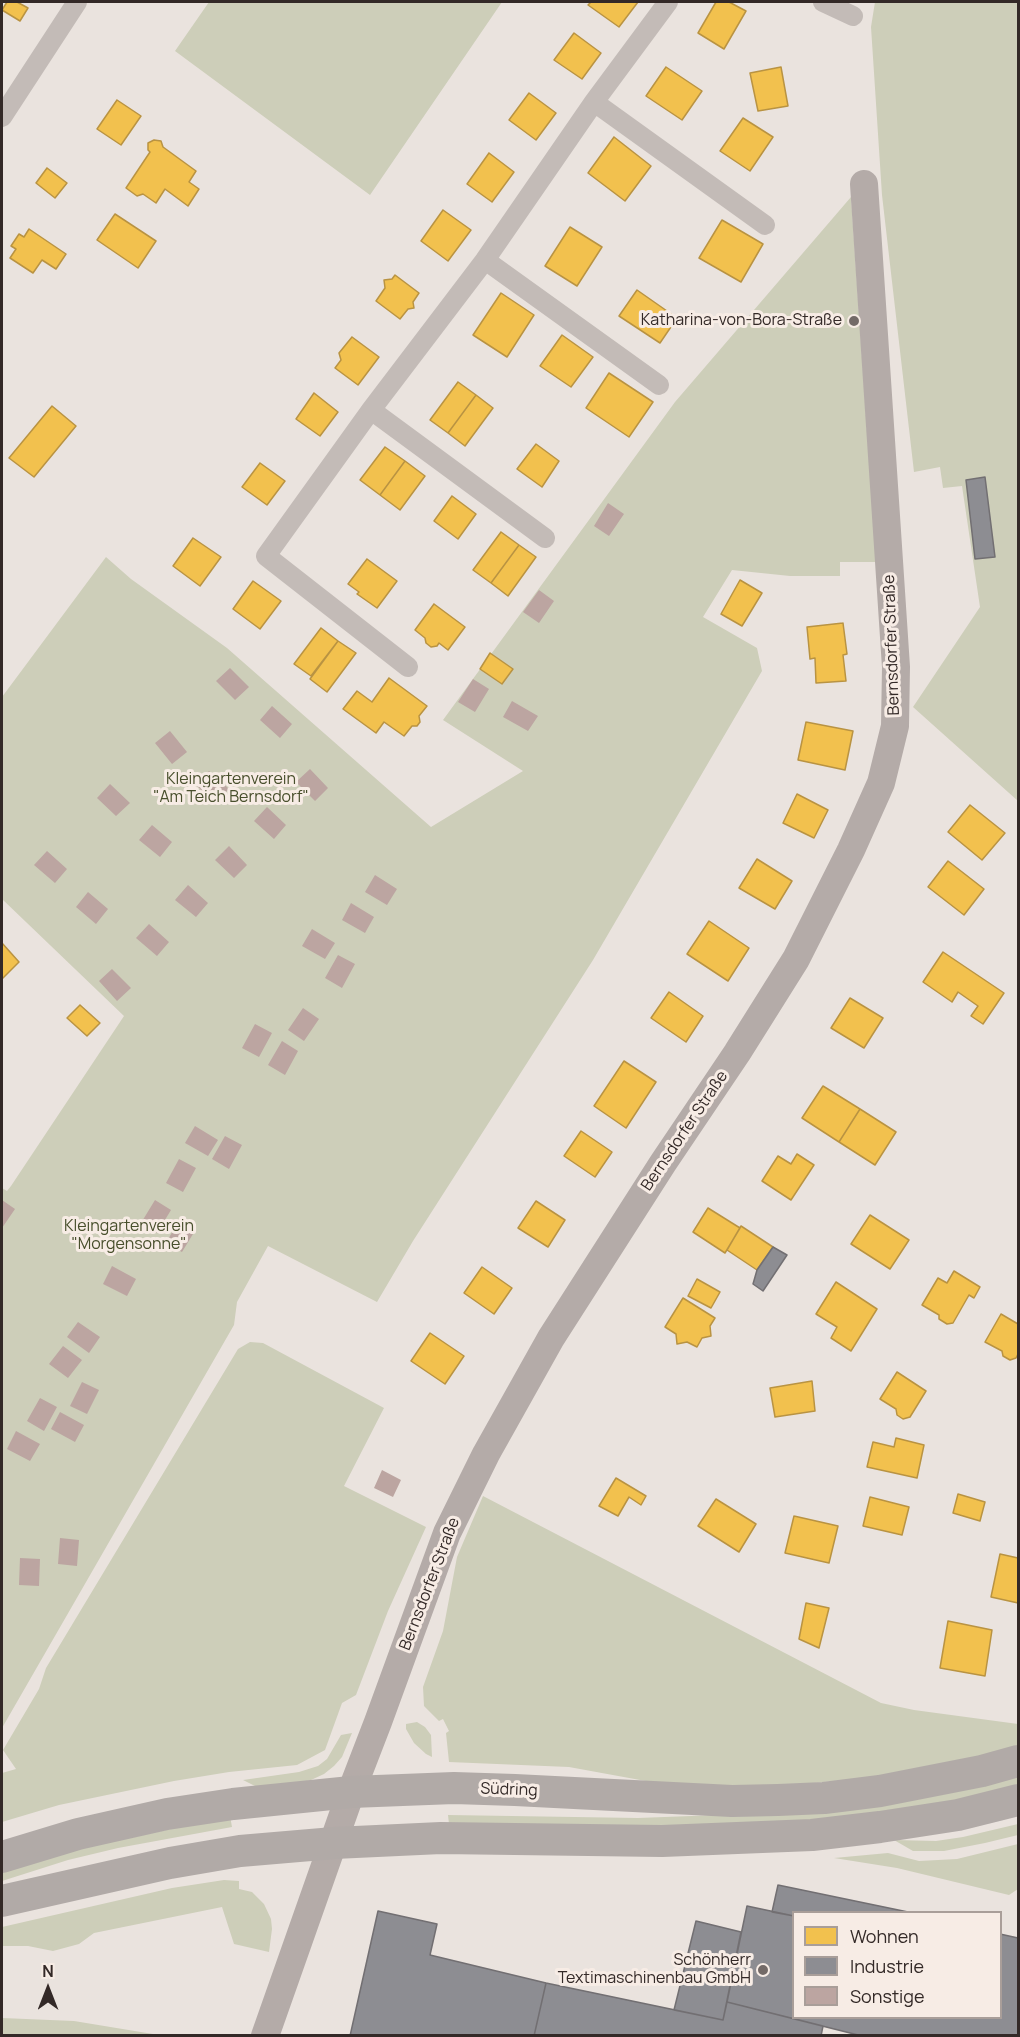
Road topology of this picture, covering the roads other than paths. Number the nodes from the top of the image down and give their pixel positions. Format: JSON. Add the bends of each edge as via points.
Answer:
{"nodes":[{"id":1,"x":77,"y":2,"type":"edge"},
{"id":2,"x":668,"y":2,"type":"edge"},
{"id":3,"x":823,"y":2,"type":"edge"},
{"id":4,"x":853,"y":16,"type":"dead end"},
{"id":5,"x":594,"y":102,"type":"junction"},
{"id":6,"x":3,"y":112,"type":"edge"},
{"id":7,"x":864,"y":183,"type":"dead end"},
{"id":8,"x":765,"y":225,"type":"dead end"},
{"id":9,"x":485,"y":260,"type":"junction"},
{"id":10,"x":659,"y":385,"type":"dead end"},
{"id":11,"x":371,"y":410,"type":"junction"},
{"id":12,"x":544,"y":538,"type":"dead end"},
{"id":13,"x":408,"y":667,"type":"dead end"},
{"id":14,"x":1018,"y":1761,"type":"edge"},
{"id":15,"x":351,"y":1792,"type":"junction"},
{"id":16,"x":1018,"y":1800,"type":"edge"},
{"id":17,"x":334,"y":1843,"type":"junction"},
{"id":18,"x":2,"y":1857,"type":"edge"},
{"id":19,"x":2,"y":1901,"type":"edge"},
{"id":20,"x":265,"y":2036,"type":"edge"}],
"edges":[{"from":1,"to":6,"type":"street"},
{"from":2,"to":5,"type":"street"},
{"from":3,"to":4,"type":"street"},
{"from":5,"to":8,"type":"street"},
{"from":5,"to":9,"type":"street"},
{"from":7,"to":15,"type":"street","name":"Bernsdorfer Straße","via":[[897,696],[895,726],[881,783],[796,959],[551,1338],[491,1445],[447,1533]]},
{"from":9,"to":10,"type":"street"},
{"from":9,"to":11,"type":"street"},
{"from":11,"to":12,"type":"street"},
{"from":11,"to":13,"type":"street","via":[[266,556]]},
{"from":14,"to":15,"type":"main road","name":"Südring","via":[[880,1791],[824,1798],[732,1801],[464,1789]]},
{"from":15,"to":17,"type":"street","name":"Bernsdorfer Straße"},
{"from":15,"to":18,"type":"main road","name":"Südring","via":[[167,1814],[78,1834]]},
{"from":16,"to":17,"type":"main road","via":[[958,1815],[812,1834],[662,1841],[441,1838]]},
{"from":17,"to":19,"type":"main road","via":[[240,1851],[170,1863]]},
{"from":17,"to":20,"type":"street","name":"Bernsdorfer Straße"}]}
